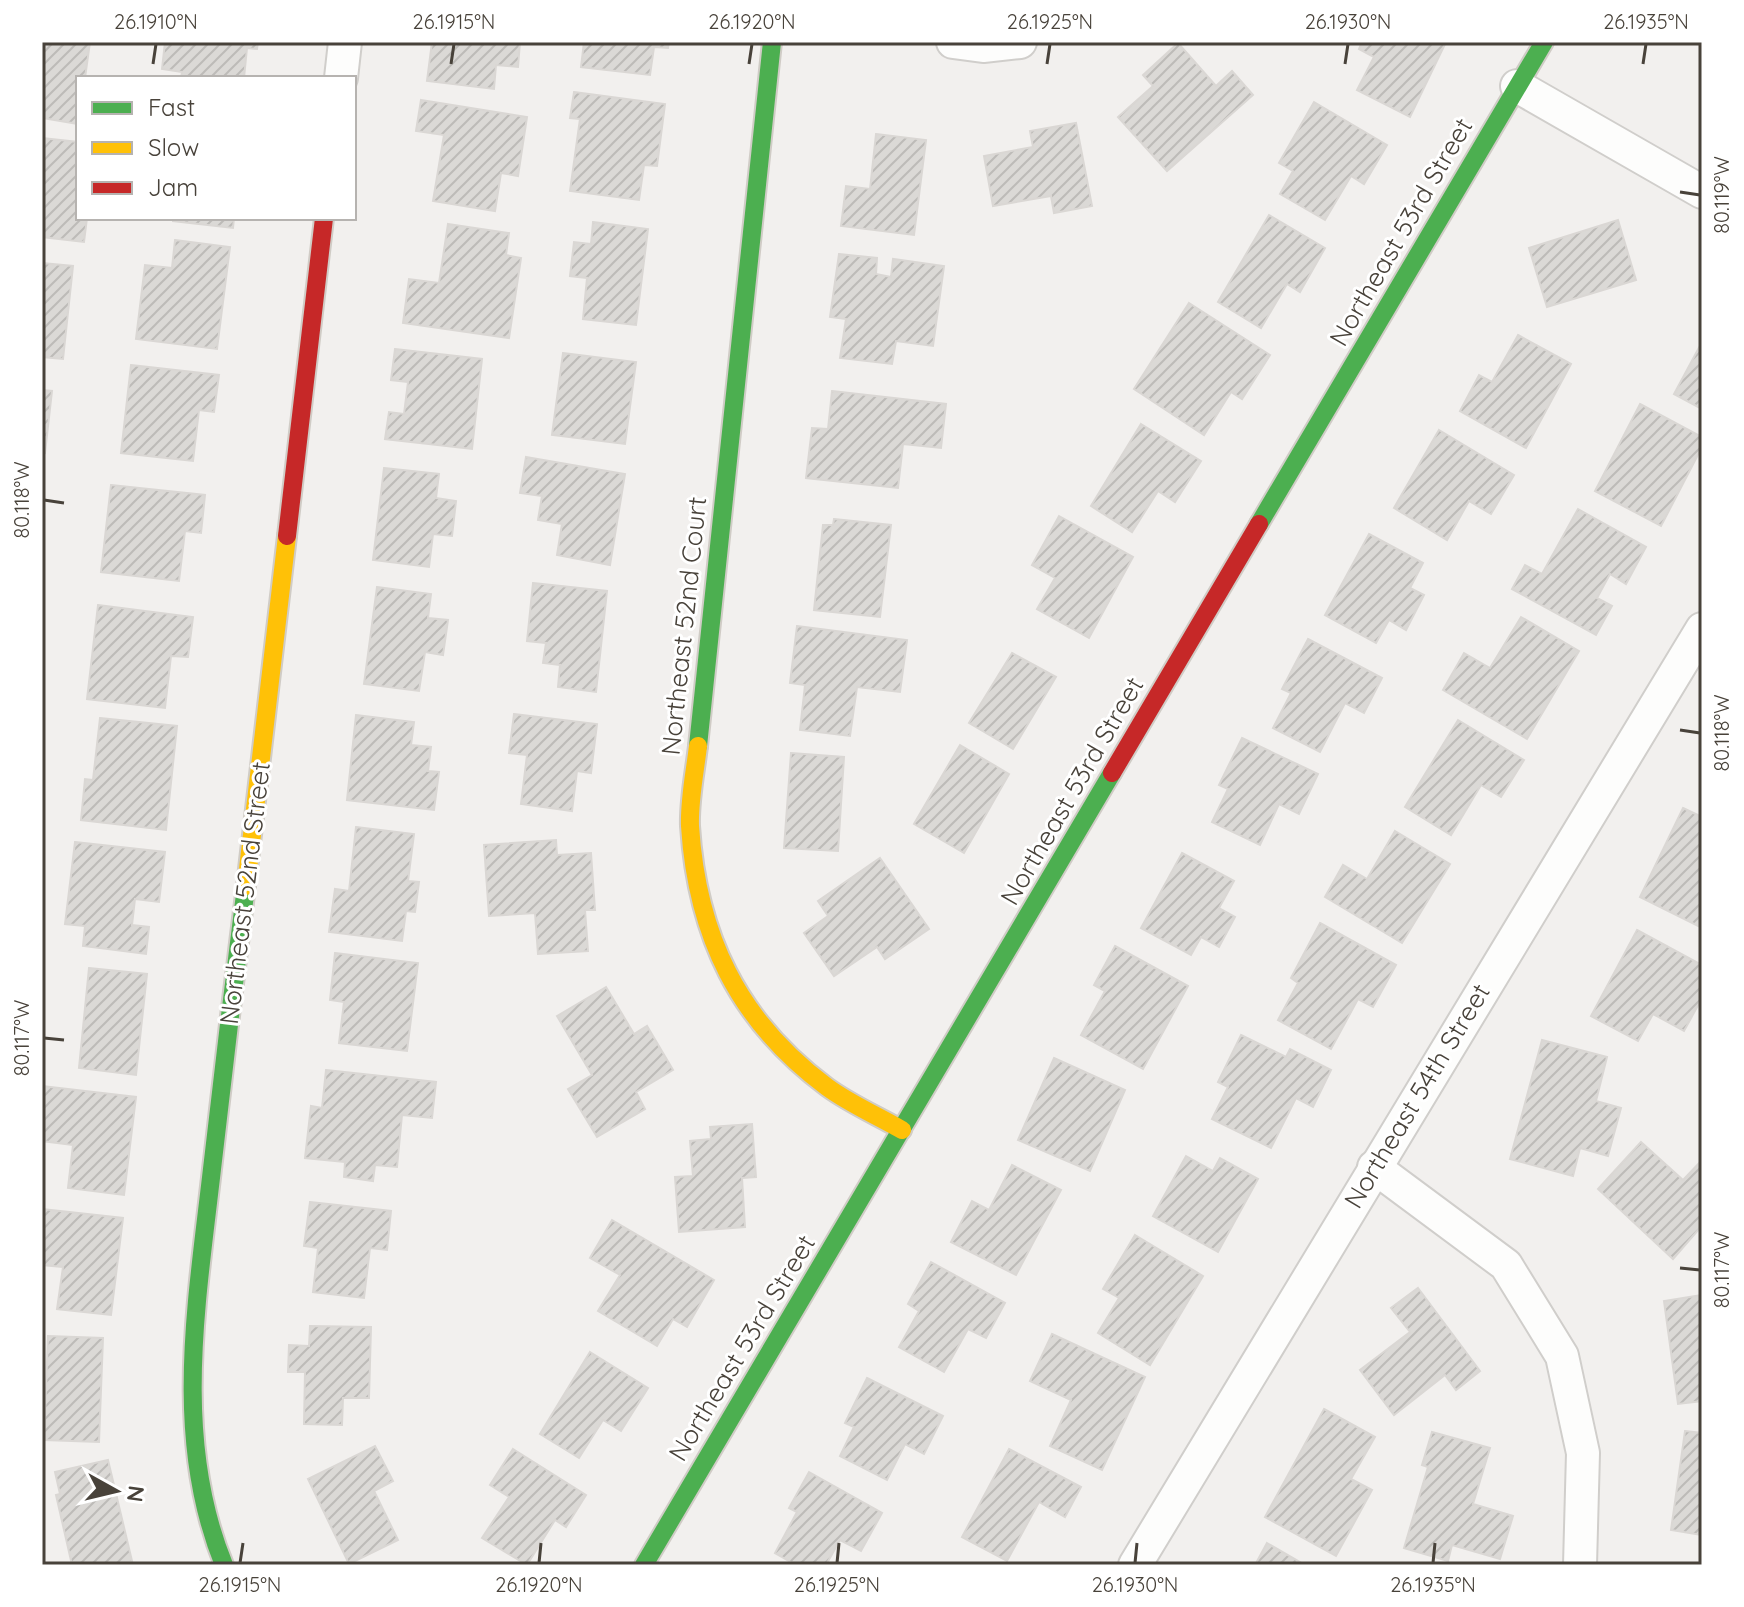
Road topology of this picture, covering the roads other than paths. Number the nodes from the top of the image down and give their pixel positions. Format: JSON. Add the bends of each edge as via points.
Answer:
{"nodes":[{"id":1,"x":345,"y":42,"type":"edge"},
{"id":2,"x":772,"y":42,"type":"edge"},
{"id":3,"x":953,"y":42,"type":"edge"},
{"id":4,"x":1020,"y":42,"type":"edge"},
{"id":5,"x":1544,"y":42,"type":"edge"},
{"id":6,"x":341,"y":76,"type":"edge"},
{"id":7,"x":1517,"y":86,"type":"junction"},
{"id":8,"x":1702,"y":192,"type":"edge"},
{"id":9,"x":324,"y":220,"type":"edge"},
{"id":10,"x":1702,"y":629,"type":"edge"},
{"id":11,"x":902,"y":1130,"type":"junction"},
{"id":12,"x":1374,"y":1167,"type":"junction"},
{"id":13,"x":224,"y":1565,"type":"edge"},
{"id":14,"x":644,"y":1565,"type":"edge"},
{"id":15,"x":1135,"y":1565,"type":"edge"},
{"id":16,"x":1580,"y":1565,"type":"edge"}],
"edges":[{"from":1,"to":6,"type":"street"},
{"from":2,"to":11,"type":"street","name":"Northeast 52nd Court","via":[[690,823],[701,908],[730,982],[774,1040],[828,1088]]},
{"from":3,"to":4,"type":"street"},
{"from":5,"to":7,"type":"street","name":"Northeast 53rd Street"},
{"from":7,"to":8,"type":"street"},
{"from":7,"to":11,"type":"street","name":"Northeast 53rd Street"},
{"from":9,"to":13,"type":"street","name":"Northeast 52nd Street","via":[[192,1342],[195,1461]]},
{"from":10,"to":12,"type":"street","name":"Northeast 54th Street"},
{"from":11,"to":14,"type":"street","name":"Northeast 53rd Street"},
{"from":12,"to":15,"type":"street","name":"Northeast 54th Street"},
{"from":12,"to":16,"type":"street","via":[[1506,1265],[1562,1356],[1583,1453]]}]}
